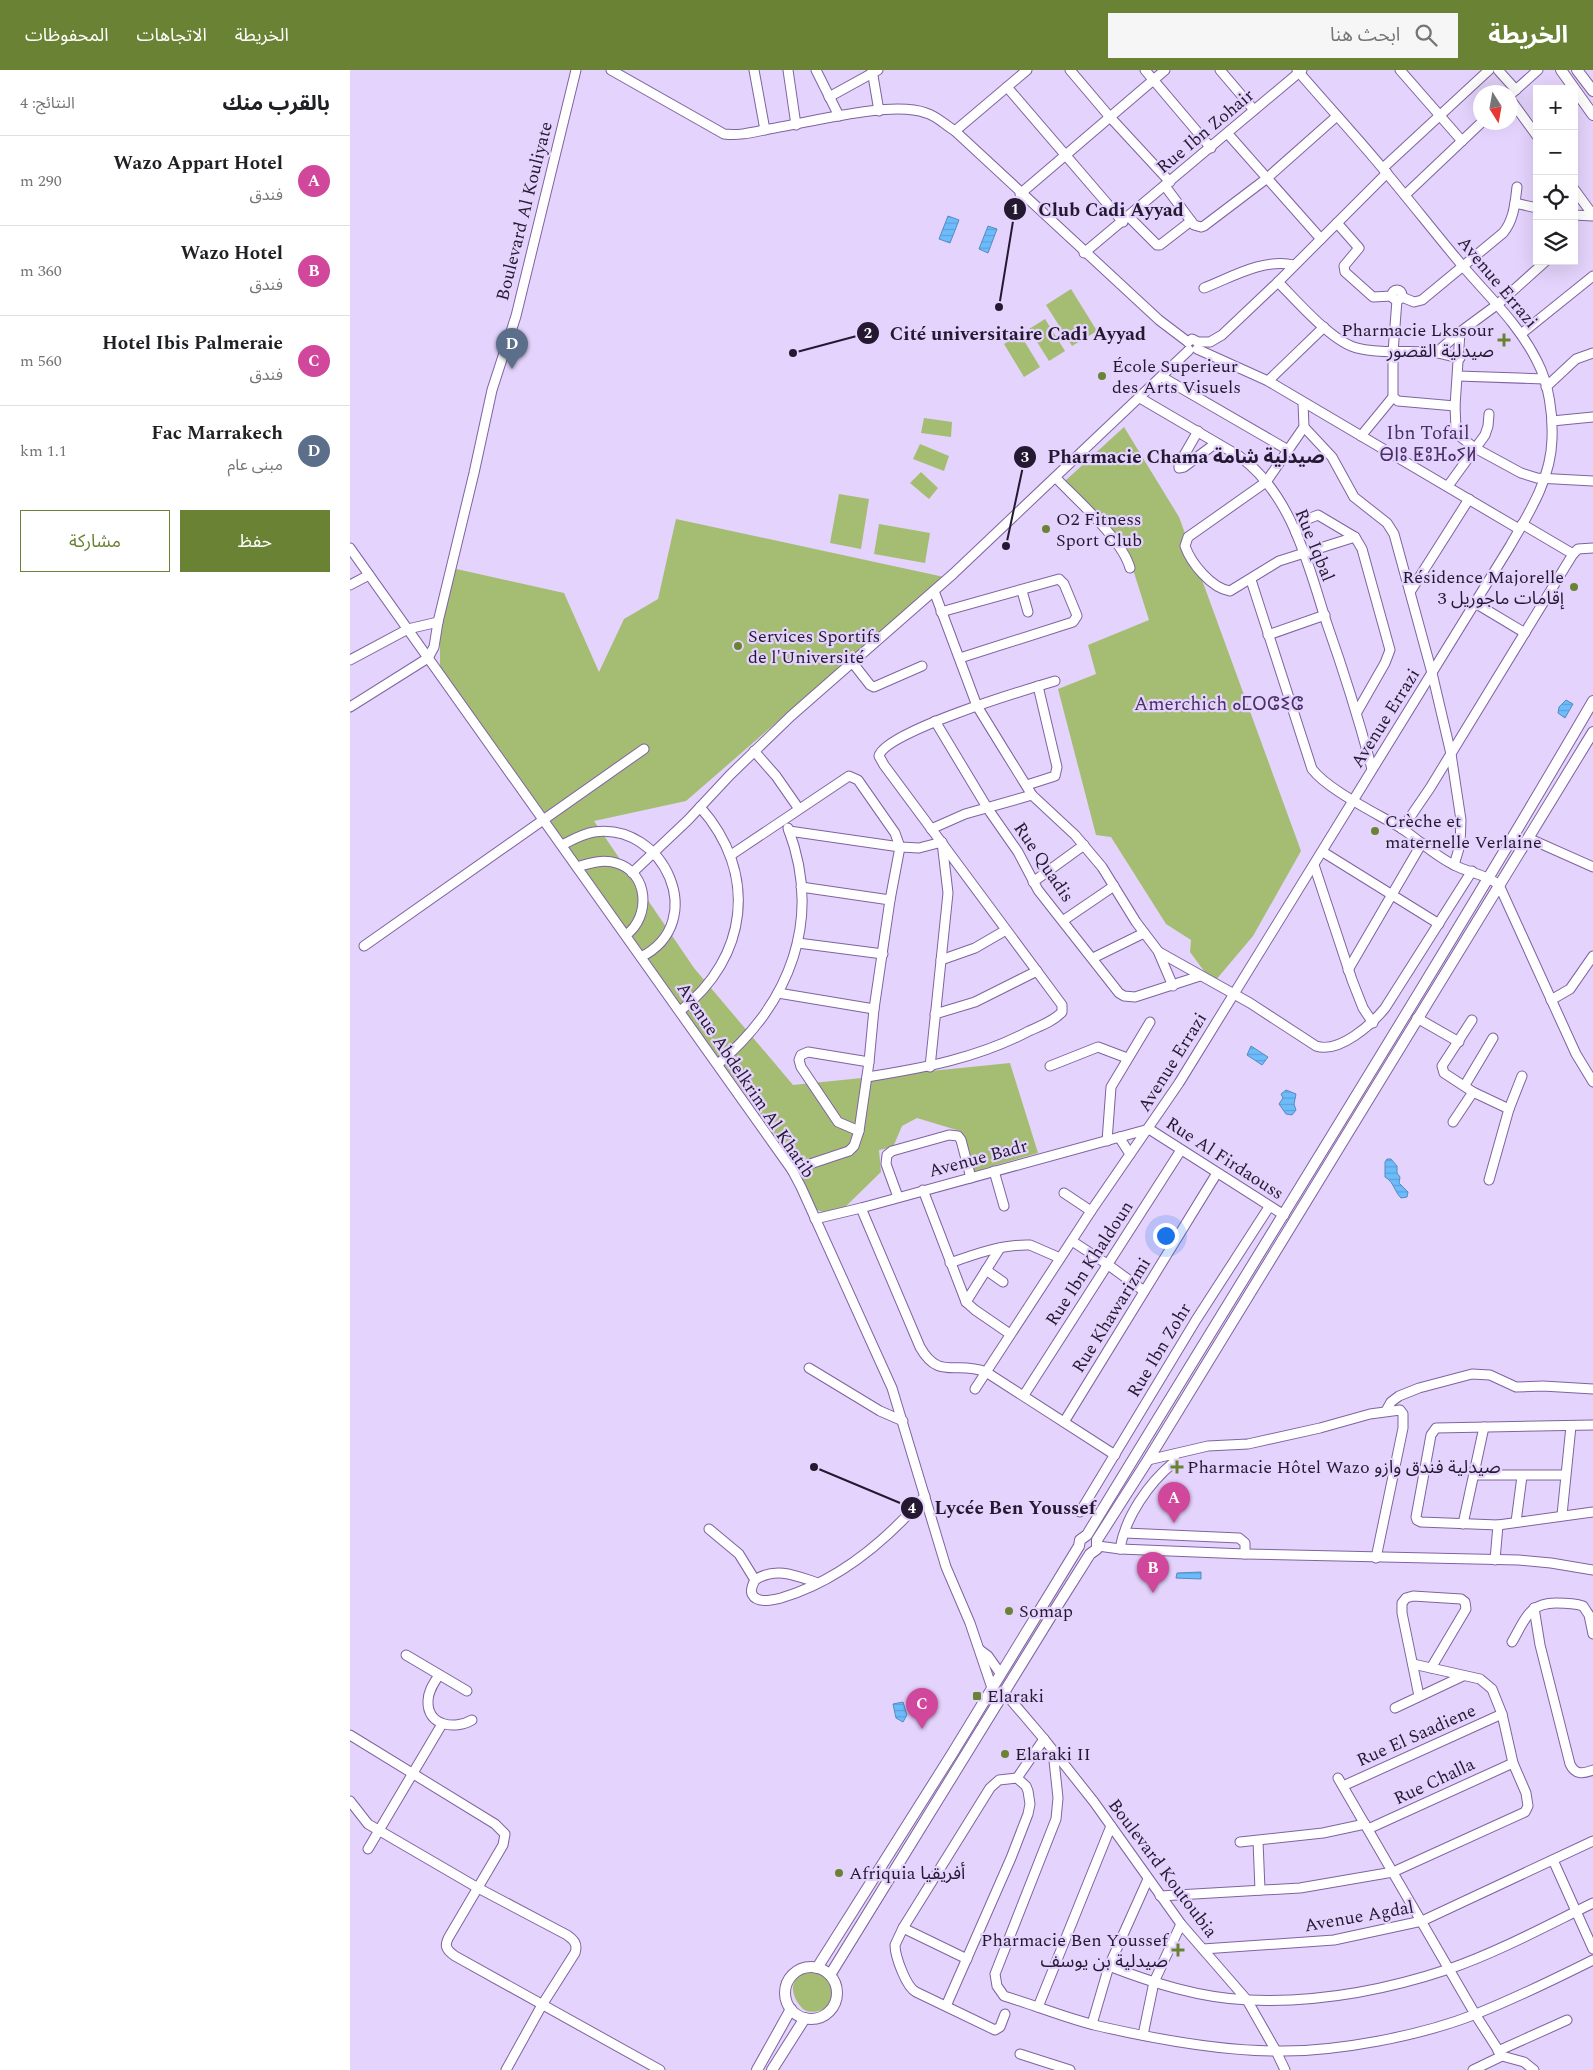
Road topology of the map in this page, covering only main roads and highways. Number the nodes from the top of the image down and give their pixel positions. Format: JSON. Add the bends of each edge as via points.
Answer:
{"nodes":[{"id":1,"x":1561,"y":70,"type":"edge"},
{"id":2,"x":1577,"y":70,"type":"edge"},
{"id":3,"x":1592,"y":88,"type":"edge"},
{"id":4,"x":1593,"y":114,"type":"edge"},
{"id":5,"x":1593,"y":701,"type":"edge"},
{"id":6,"x":1592,"y":734,"type":"edge"},
{"id":7,"x":1086,"y":1535,"type":"junction"},
{"id":8,"x":1097,"y":1543,"type":"junction"},
{"id":9,"x":1079,"y":1546,"type":"junction"},
{"id":10,"x":1090,"y":1554,"type":"junction"},
{"id":11,"x":817,"y":1968,"type":"junction"},
{"id":12,"x":830,"y":1975,"type":"junction"},
{"id":13,"x":791,"y":2009,"type":"junction"},
{"id":14,"x":804,"y":2018,"type":"junction"},
{"id":15,"x":757,"y":2070,"type":"edge"},
{"id":16,"x":772,"y":2070,"type":"edge"}],
"edges":[{"from":1,"to":4,"type":"main road"},
{"from":2,"to":3,"type":"main road"},
{"from":5,"to":7,"type":"main road","via":[[1489,878]]},
{"from":6,"to":8,"type":"main road"},
{"from":7,"to":8,"type":"main road","via":[[1092,1536]]},
{"from":7,"to":9,"type":"main road"},
{"from":8,"to":10,"type":"main road","via":[[1095,1551]]},
{"from":9,"to":10,"type":"main road","via":[[1084,1553]]},
{"from":9,"to":11,"type":"main road"},
{"from":10,"to":12,"type":"main road"},
{"from":11,"to":12,"type":"main road"},
{"from":11,"to":13,"type":"main road","via":[[803,1968],[788,1982],[786,1996]]},
{"from":12,"to":14,"type":"main road","via":[[837,1990],[834,2006],[821,2017]]},
{"from":13,"to":14,"type":"main road"},
{"from":13,"to":15,"type":"main road"},
{"from":14,"to":16,"type":"main road"}]}
